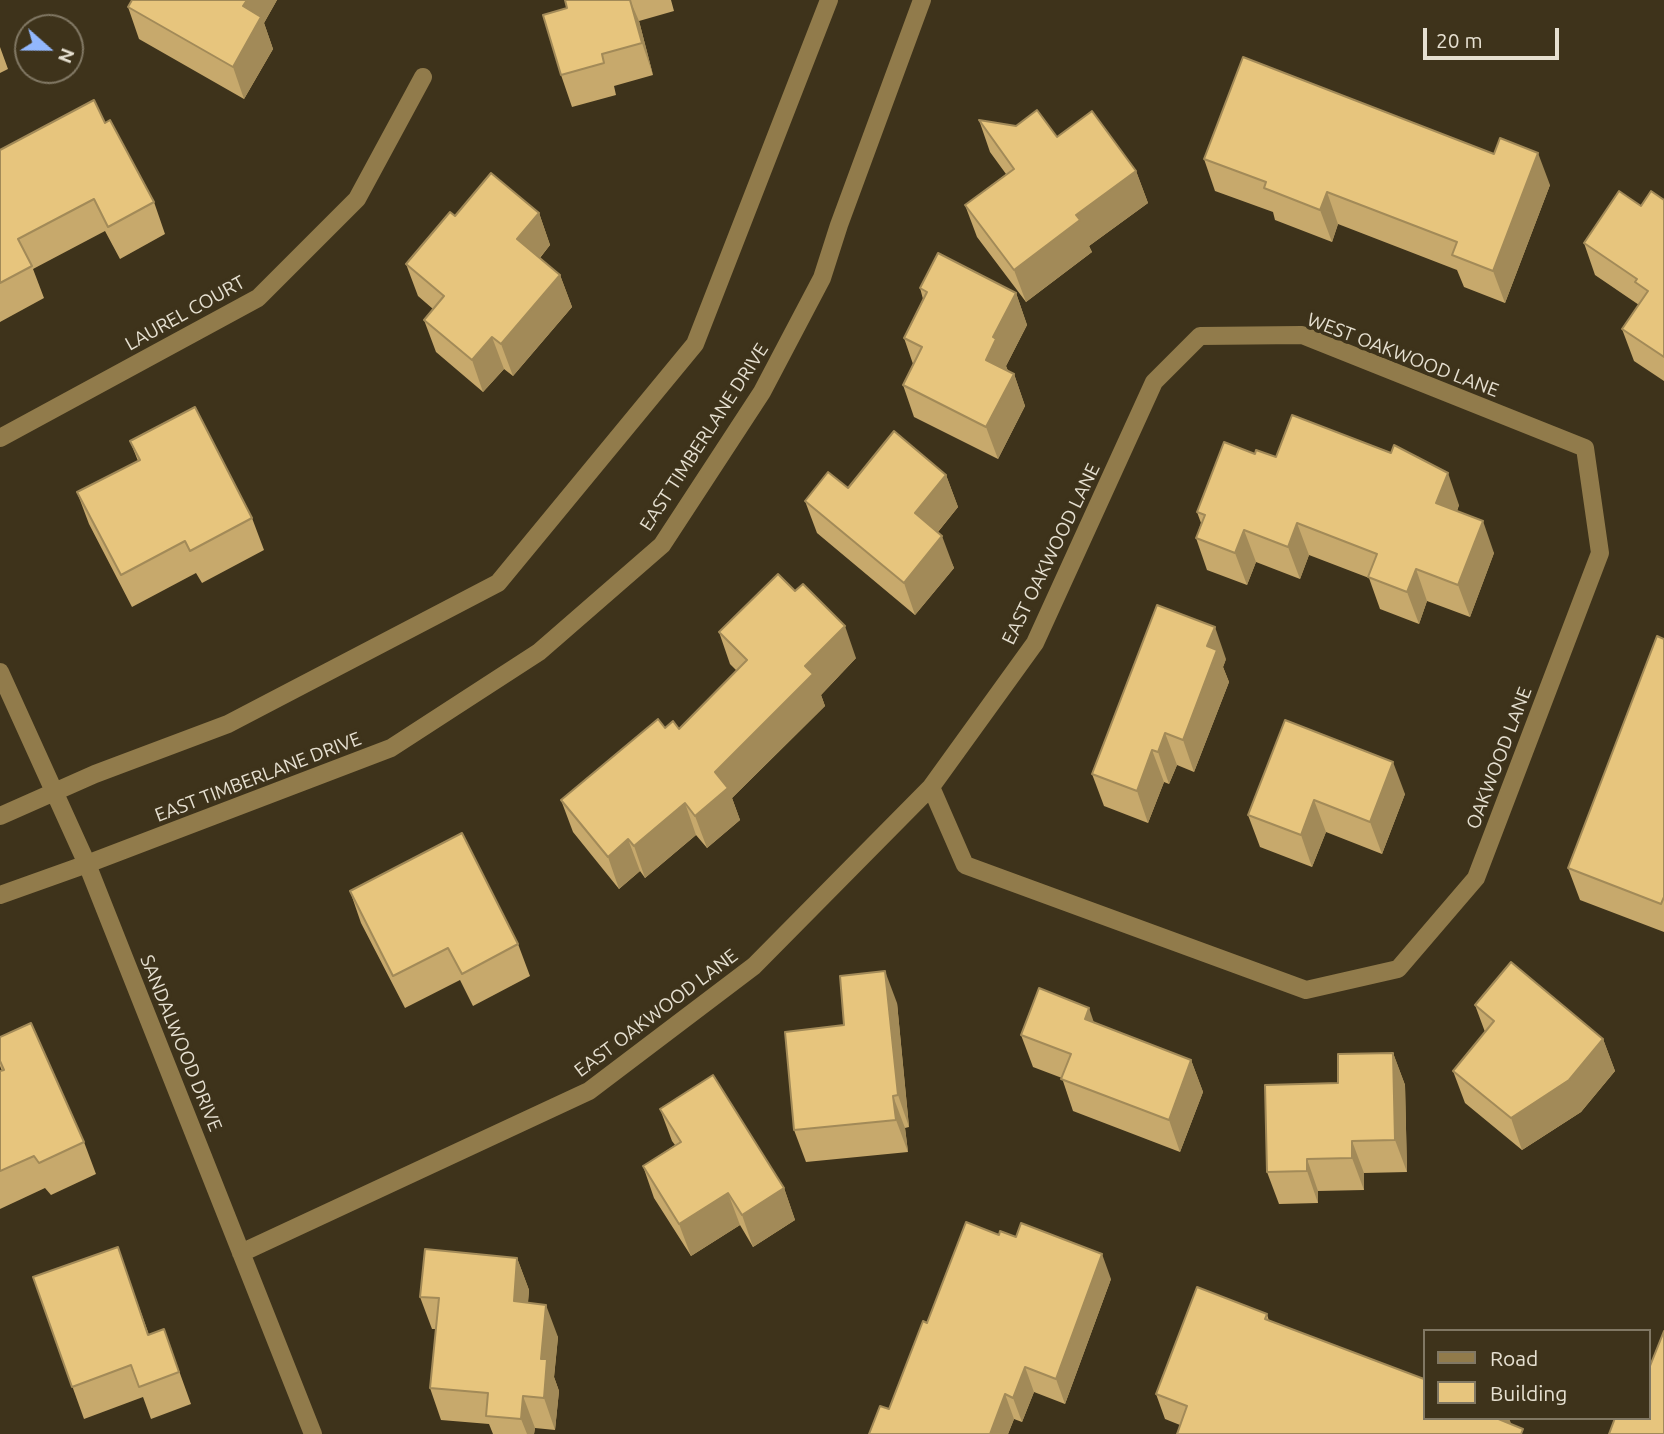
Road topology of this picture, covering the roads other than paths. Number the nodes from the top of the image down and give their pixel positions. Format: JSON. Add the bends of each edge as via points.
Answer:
{"nodes":[{"id":1,"x":829,"y":0,"type":"edge"},
{"id":2,"x":922,"y":0,"type":"edge"},
{"id":3,"x":423,"y":77,"type":"dead end"},
{"id":4,"x":1200,"y":336,"type":"joint"},
{"id":5,"x":0,"y":438,"type":"edge"},
{"id":6,"x":1585,"y":448,"type":"joint"},
{"id":7,"x":0,"y":672,"type":"edge"},
{"id":8,"x":931,"y":787,"type":"junction"},
{"id":9,"x":55,"y":792,"type":"junction"},
{"id":10,"x":0,"y":816,"type":"edge"},
{"id":11,"x":87,"y":864,"type":"junction"},
{"id":12,"x":0,"y":895,"type":"edge"},
{"id":13,"x":241,"y":1253,"type":"junction"},
{"id":14,"x":313,"y":1434,"type":"edge"}],
"edges":[{"from":1,"to":9,"type":"street","via":[[695,344],[498,583],[228,724]]},
{"from":2,"to":11,"type":"street","name":"EAST TIMBERLANE DRIVE","via":[[822,278],[762,392],[662,545],[538,653],[391,748]]},
{"from":3,"to":5,"type":"street","name":"LAUREL COURT","via":[[357,199],[258,298]]},
{"from":4,"to":6,"type":"street","name":"WEST OAKWOOD LANE","via":[[1301,335]]},
{"from":4,"to":8,"type":"street","name":"EAST OAKWOOD LANE","via":[[1154,382],[1035,643]]},
{"from":6,"to":8,"type":"street","name":"OAKWOOD LANE","via":[[1600,553],[1476,878],[1398,969],[1306,990],[965,865]]},
{"from":7,"to":9,"type":"street","name":"SANDALWOOD DRIVE"},
{"from":8,"to":13,"type":"street","name":"EAST OAKWOOD LANE","via":[[754,966],[589,1091]]},
{"from":9,"to":10,"type":"street"},
{"from":9,"to":11,"type":"street","name":"SANDALWOOD DRIVE"},
{"from":11,"to":12,"type":"street","name":"EAST TIMBERLANE DRIVE"},
{"from":11,"to":13,"type":"street","name":"SANDALWOOD DRIVE"},
{"from":13,"to":14,"type":"street","name":"SANDALWOOD DRIVE"}]}
